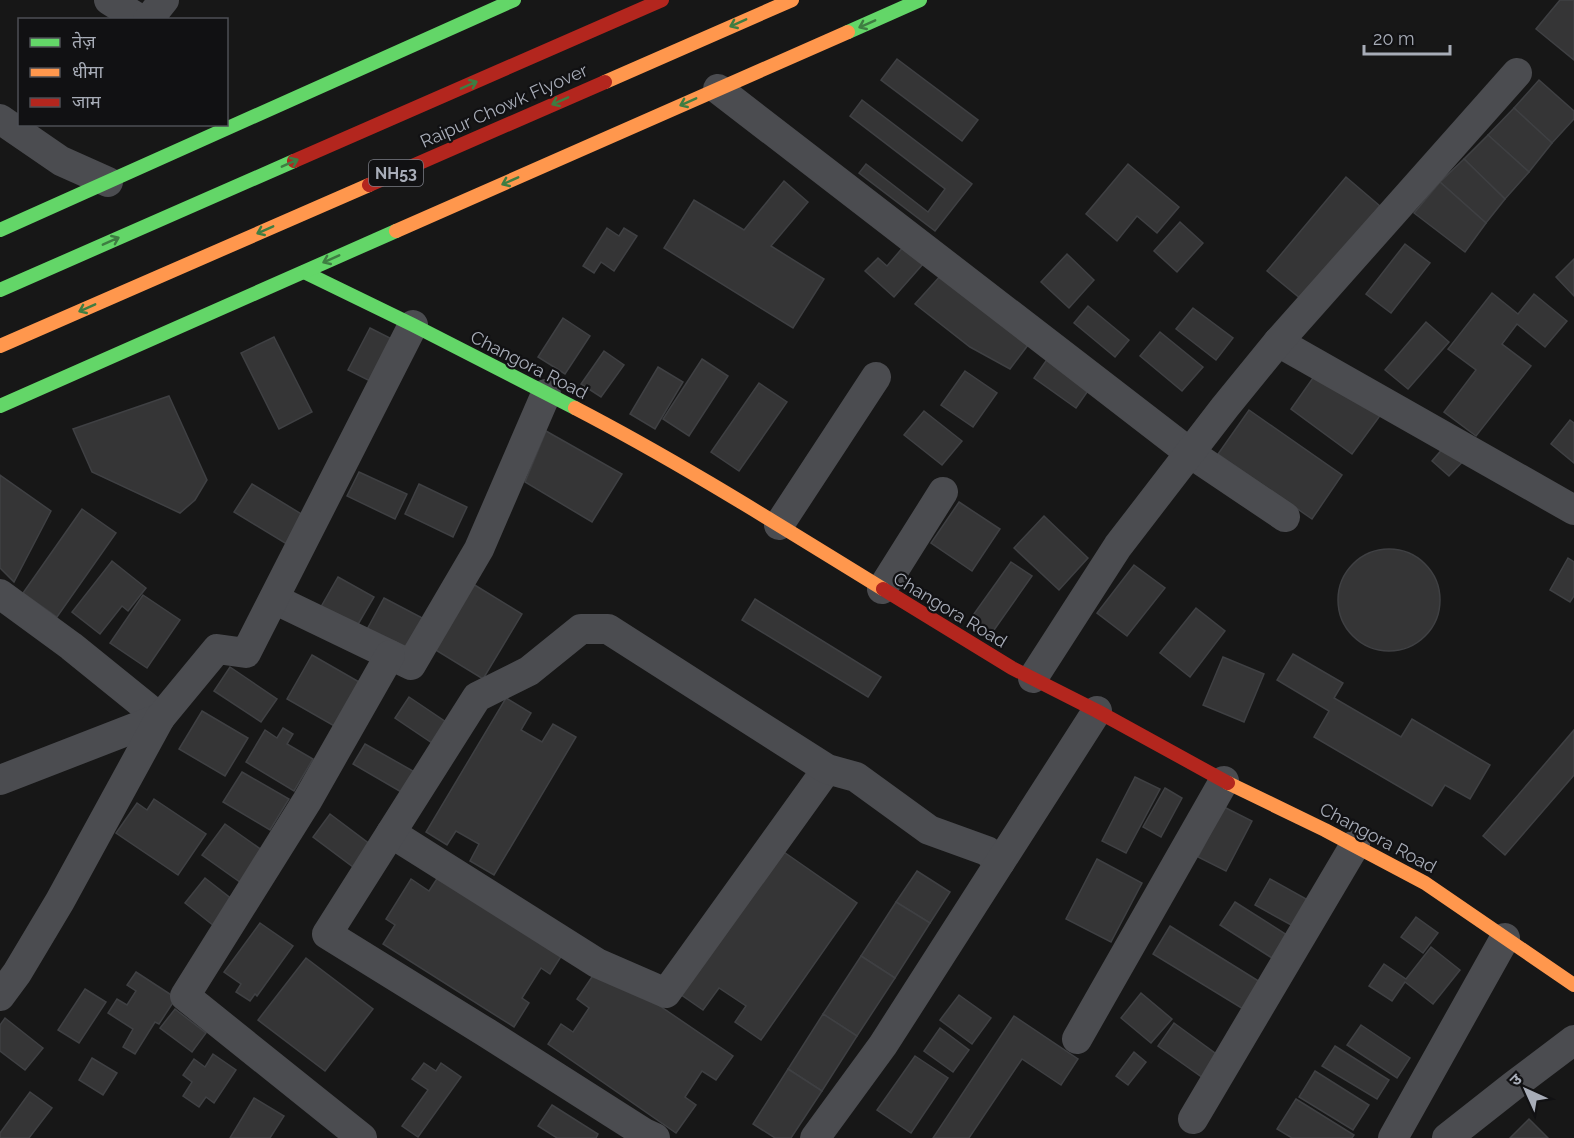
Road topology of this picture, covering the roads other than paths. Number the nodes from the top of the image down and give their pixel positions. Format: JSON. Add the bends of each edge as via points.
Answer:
{"nodes":[{"id":1,"x":110,"y":0,"type":"edge"},
{"id":2,"x":164,"y":0,"type":"edge"},
{"id":3,"x":514,"y":0,"type":"edge"},
{"id":4,"x":662,"y":0,"type":"edge"},
{"id":5,"x":792,"y":0,"type":"edge"},
{"id":6,"x":920,"y":0,"type":"edge"},
{"id":7,"x":138,"y":18,"type":"edge"},
{"id":8,"x":150,"y":18,"type":"edge"},
{"id":9,"x":1517,"y":73,"type":"dead end"},
{"id":10,"x":718,"y":89,"type":"junction"},
{"id":11,"x":0,"y":119,"type":"edge"},
{"id":12,"x":108,"y":182,"type":"junction"},
{"id":13,"x":0,"y":230,"type":"edge"},
{"id":14,"x":304,"y":272,"type":"junction"},
{"id":15,"x":0,"y":290,"type":"edge"},
{"id":16,"x":413,"y":325,"type":"junction"},
{"id":17,"x":1278,"y":342,"type":"junction"},
{"id":18,"x":0,"y":346,"type":"edge"},
{"id":19,"x":876,"y":377,"type":"dead end"},
{"id":20,"x":546,"y":394,"type":"junction"},
{"id":21,"x":0,"y":406,"type":"edge"},
{"id":22,"x":1190,"y":453,"type":"junction"},
{"id":23,"x":943,"y":492,"type":"dead end"},
{"id":24,"x":1574,"y":510,"type":"edge"},
{"id":25,"x":1285,"y":517,"type":"dead end"},
{"id":26,"x":779,"y":525,"type":"junction"},
{"id":27,"x":882,"y":589,"type":"junction"},
{"id":28,"x":0,"y":594,"type":"edge"},
{"id":29,"x":274,"y":599,"type":"junction"},
{"id":30,"x":390,"y":655,"type":"junction"},
{"id":31,"x":1033,"y":678,"type":"junction"},
{"id":32,"x":1097,"y":711,"type":"junction"},
{"id":33,"x":160,"y":718,"type":"junction"},
{"id":34,"x":827,"y":769,"type":"junction"},
{"id":35,"x":0,"y":780,"type":"edge"},
{"id":36,"x":1224,"y":781,"type":"junction"},
{"id":37,"x":391,"y":833,"type":"junction"},
{"id":38,"x":1355,"y":845,"type":"junction"},
{"id":39,"x":1000,"y":862,"type":"junction"},
{"id":40,"x":1505,"y":938,"type":"junction"},
{"id":41,"x":1574,"y":984,"type":"edge"},
{"id":42,"x":0,"y":996,"type":"edge"},
{"id":43,"x":1077,"y":1039,"type":"dead end"},
{"id":44,"x":1574,"y":1040,"type":"edge"},
{"id":45,"x":1193,"y":1119,"type":"dead end"},
{"id":46,"x":362,"y":1138,"type":"edge"},
{"id":47,"x":655,"y":1138,"type":"edge"},
{"id":48,"x":815,"y":1138,"type":"edge"},
{"id":49,"x":1393,"y":1138,"type":"edge"},
{"id":50,"x":1447,"y":1138,"type":"edge"}],
"edges":[{"from":1,"to":7,"type":"street"},
{"from":2,"to":8,"type":"street"},
{"from":3,"to":12,"type":"main road"},
{"from":15,"to":4,"type":"main road","name":"Raipur Chowk Flyover","one_way":true},
{"from":5,"to":18,"type":"main road","name":"Raipur Chowk Flyover","number":"NH53","one_way":true},
{"from":6,"to":10,"type":"main road","one_way":true},
{"from":9,"to":17,"type":"street"},
{"from":10,"to":14,"type":"main road","one_way":true},
{"from":10,"to":22,"type":"street"},
{"from":11,"to":12,"type":"street","via":[[61,160]]},
{"from":12,"to":13,"type":"main road"},
{"from":14,"to":16,"type":"main road","name":"Changora Road"},
{"from":14,"to":21,"type":"main road"},
{"from":16,"to":20,"type":"main road","name":"Changora Road"},
{"from":16,"to":29,"type":"street"},
{"from":17,"to":22,"type":"street"},
{"from":17,"to":24,"type":"street"},
{"from":19,"to":26,"type":"street"},
{"from":20,"to":26,"type":"main road","name":"Changora Road","via":[[625,434]]},
{"from":20,"to":30,"type":"street","via":[[478,549],[411,665]]},
{"from":22,"to":25,"type":"street"},
{"from":22,"to":31,"type":"street","via":[[1118,546]]},
{"from":23,"to":27,"type":"street"},
{"from":26,"to":27,"type":"main road","name":"Changora Road"},
{"from":27,"to":31,"type":"main road","name":"Changora Road"},
{"from":28,"to":33,"type":"street"},
{"from":29,"to":30,"type":"street"},
{"from":29,"to":33,"type":"street","via":[[246,653],[217,649]]},
{"from":30,"to":46,"type":"street","via":[[307,801],[184,996]]},
{"from":31,"to":32,"type":"main road","name":"Changora Road"},
{"from":32,"to":36,"type":"main road","name":"Changora Road"},
{"from":32,"to":39,"type":"street"},
{"from":33,"to":35,"type":"street"},
{"from":33,"to":42,"type":"street","via":[[60,901]]},
{"from":34,"to":37,"type":"street","via":[[608,629],[581,629],[530,671],[477,698]]},
{"from":34,"to":37,"type":"street","via":[[666,993],[597,963]]},
{"from":34,"to":39,"type":"street","via":[[856,777],[929,830],[987,852]]},
{"from":36,"to":38,"type":"main road","name":"Changora Road"},
{"from":36,"to":43,"type":"street"},
{"from":37,"to":47,"type":"street","via":[[327,934]]},
{"from":38,"to":40,"type":"main road","name":"Changora Road","via":[[1425,883]]},
{"from":38,"to":45,"type":"street"},
{"from":39,"to":48,"type":"street","via":[[883,1045]]},
{"from":40,"to":41,"type":"main road","name":"Changora Road"},
{"from":40,"to":49,"type":"street"},
{"from":44,"to":50,"type":"street"}]}
